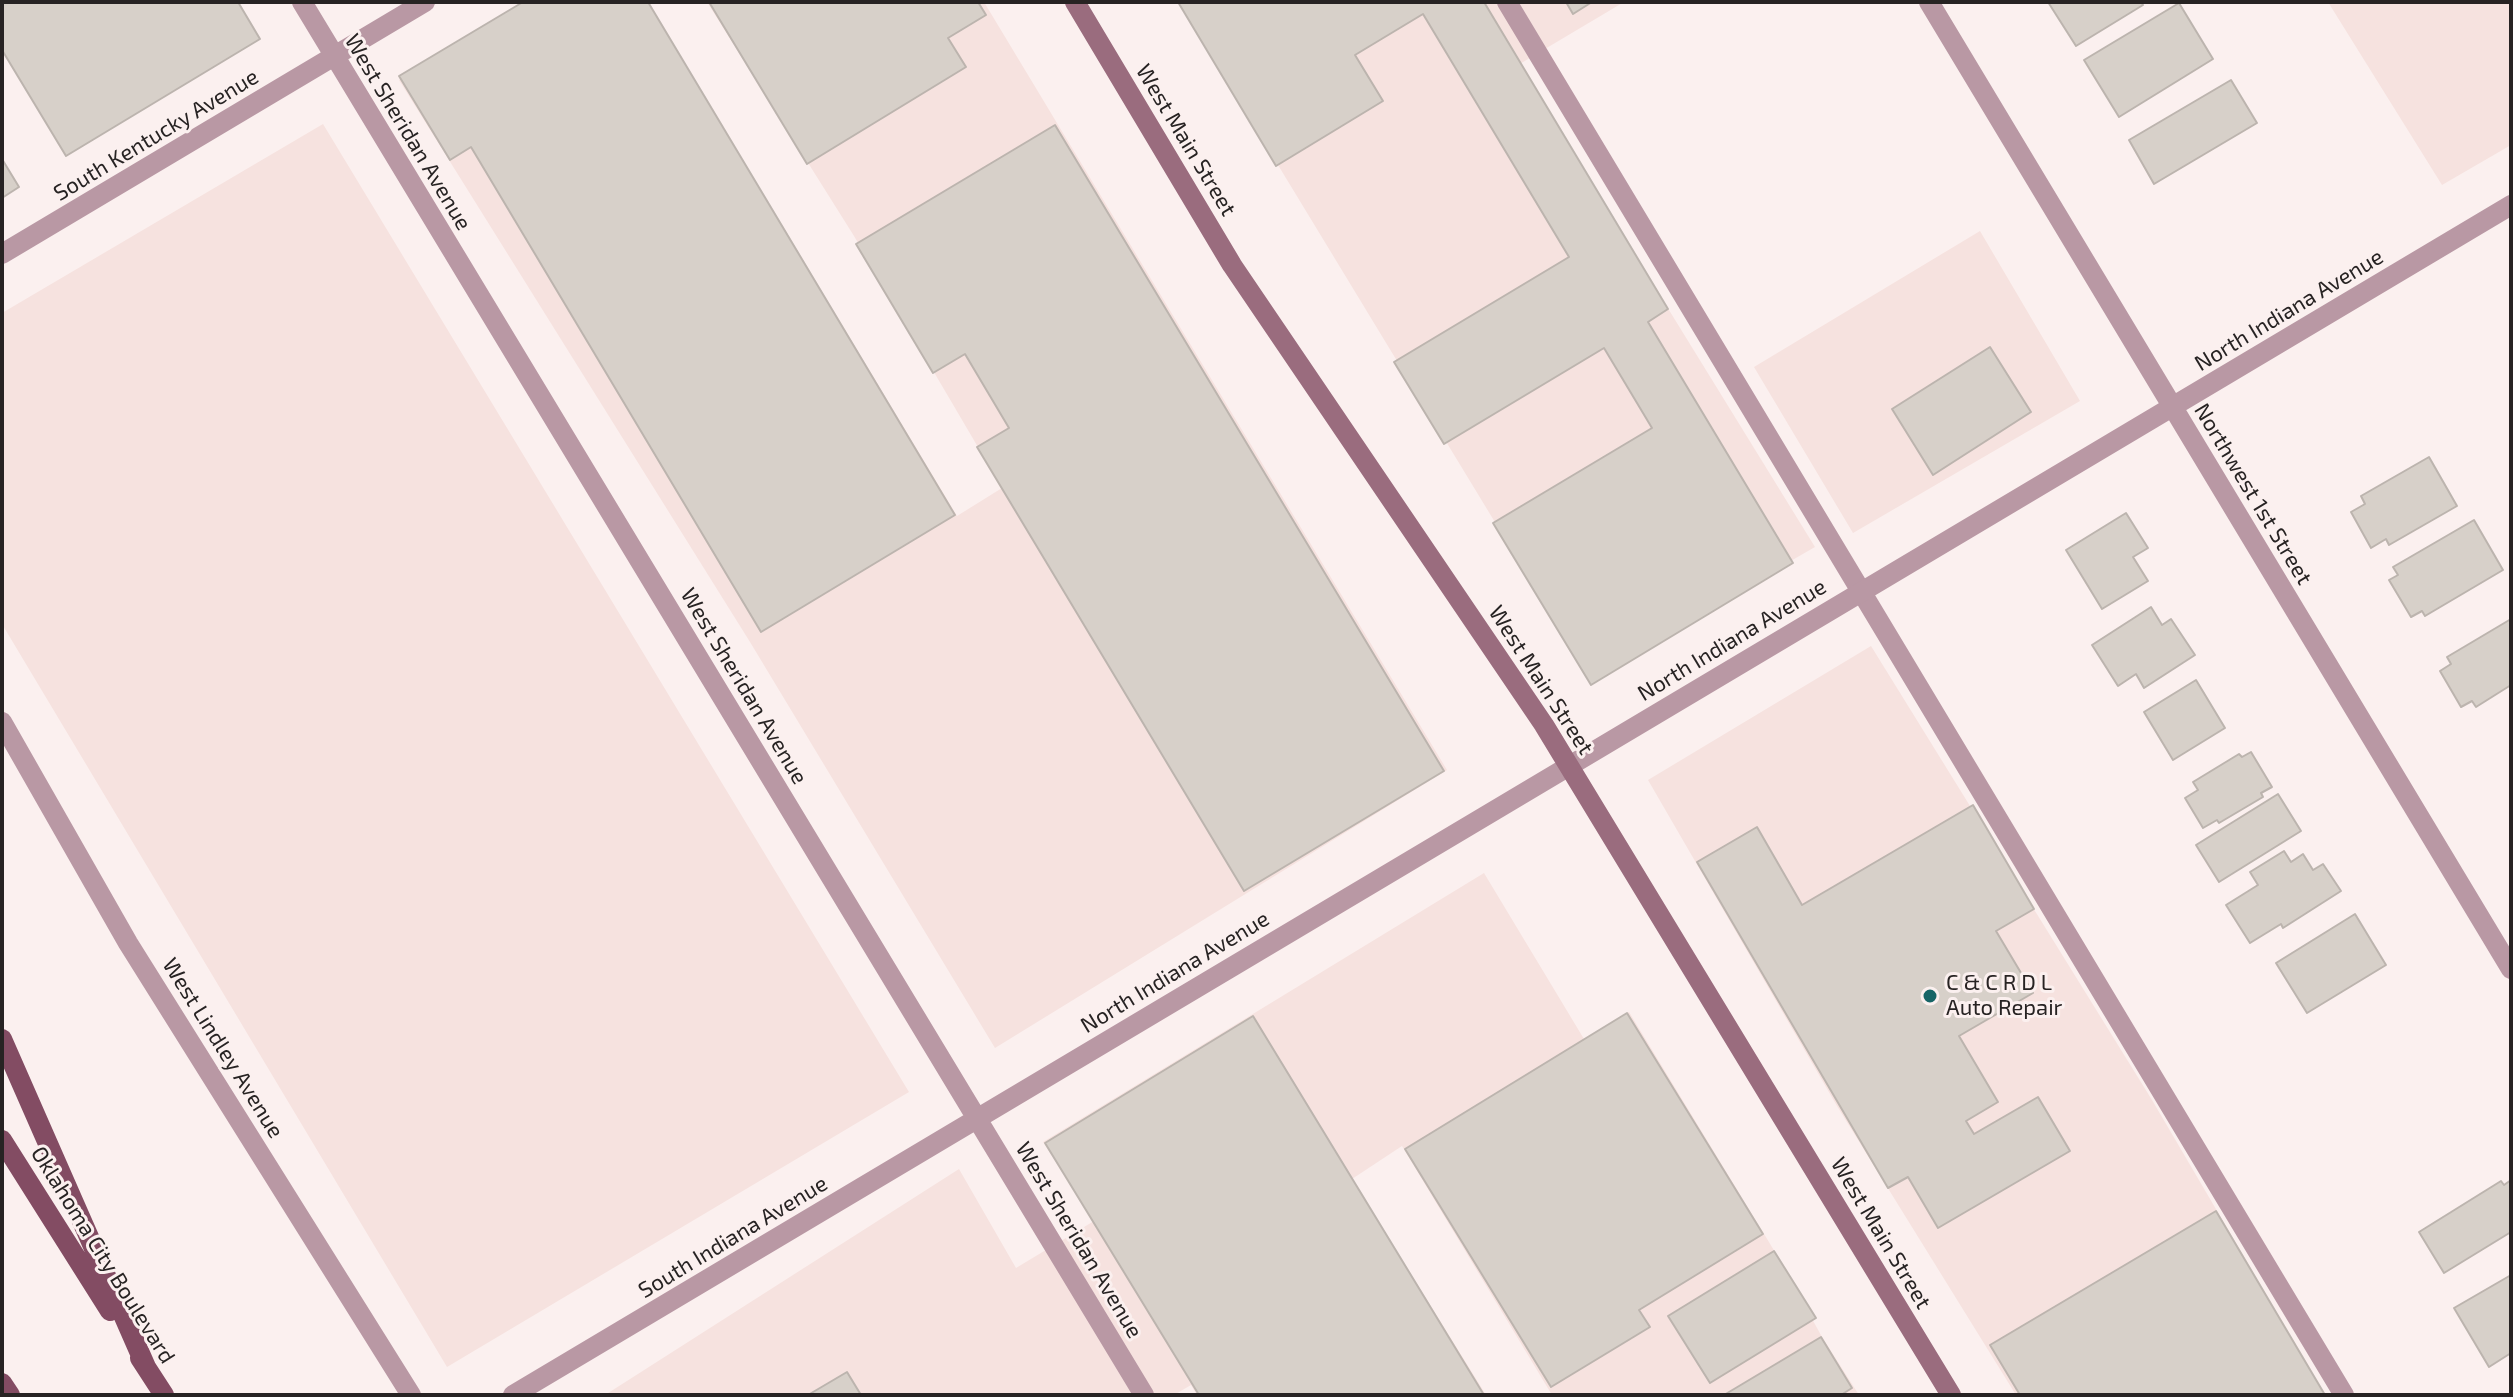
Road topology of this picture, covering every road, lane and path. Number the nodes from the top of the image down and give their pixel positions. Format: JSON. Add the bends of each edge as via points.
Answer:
{"nodes":[{"id":1,"x":302,"y":2,"type":"edge"},
{"id":2,"x":425,"y":2,"type":"edge"},
{"id":3,"x":1075,"y":2,"type":"edge"},
{"id":4,"x":1507,"y":2,"type":"edge"},
{"id":5,"x":1929,"y":2,"type":"edge"},
{"id":6,"x":334,"y":56,"type":"junction"},
{"id":7,"x":2511,"y":205,"type":"edge"},
{"id":8,"x":2,"y":254,"type":"edge"},
{"id":9,"x":2173,"y":407,"type":"junction"},
{"id":10,"x":1863,"y":591,"type":"junction"},
{"id":11,"x":2,"y":722,"type":"edge"},
{"id":12,"x":1569,"y":764,"type":"junction"},
{"id":13,"x":2511,"y":969,"type":"edge"},
{"id":14,"x":2,"y":1039,"type":"edge"},
{"id":15,"x":978,"y":1120,"type":"junction"},
{"id":16,"x":2,"y":1140,"type":"edge"},
{"id":17,"x":146,"y":1367,"type":"junction"},
{"id":18,"x":2,"y":1383,"type":"edge"},
{"id":19,"x":10,"y":1395,"type":"edge"},
{"id":20,"x":164,"y":1395,"type":"edge"},
{"id":21,"x":411,"y":1395,"type":"edge"},
{"id":22,"x":513,"y":1395,"type":"edge"},
{"id":23,"x":1144,"y":1395,"type":"edge"},
{"id":24,"x":1951,"y":1395,"type":"edge"},
{"id":25,"x":2344,"y":1395,"type":"edge"}],
"edges":[{"from":1,"to":6,"type":"street","name":"West Sheridan Avenue"},
{"from":2,"to":6,"type":"street","name":"South Kentucky Avenue"},
{"from":3,"to":12,"type":"main road","name":"West Main Street","via":[[1232,265]]},
{"from":4,"to":10,"type":"street"},
{"from":5,"to":9,"type":"street","name":"Northwest 1st Street"},
{"from":6,"to":8,"type":"street","name":"South Kentucky Avenue"},
{"from":6,"to":15,"type":"street","name":"West Sheridan Avenue"},
{"from":7,"to":9,"type":"street","name":"North Indiana Avenue"},
{"from":9,"to":10,"type":"street","name":"North Indiana Avenue"},
{"from":9,"to":13,"type":"street","name":"Northwest 1st Street"},
{"from":10,"to":12,"type":"street","name":"North Indiana Avenue"},
{"from":10,"to":25,"type":"street"},
{"from":11,"to":21,"type":"street","name":"West Lindley Avenue","via":[[128,943]]},
{"from":12,"to":15,"type":"street","name":"North Indiana Avenue"},
{"from":12,"to":24,"type":"main road","name":"West Main Street"},
{"from":14,"to":17,"type":"main road"},
{"from":15,"to":22,"type":"street","name":"South Indiana Avenue"},
{"from":15,"to":23,"type":"street","name":"West Sheridan Avenue"},
{"from":16,"to":17,"type":"main road","name":"Oklahoma City Boulevard"},
{"from":17,"to":20,"type":"main road","name":"Oklahoma City Boulevard"},
{"from":18,"to":19,"type":"main road"}]}
